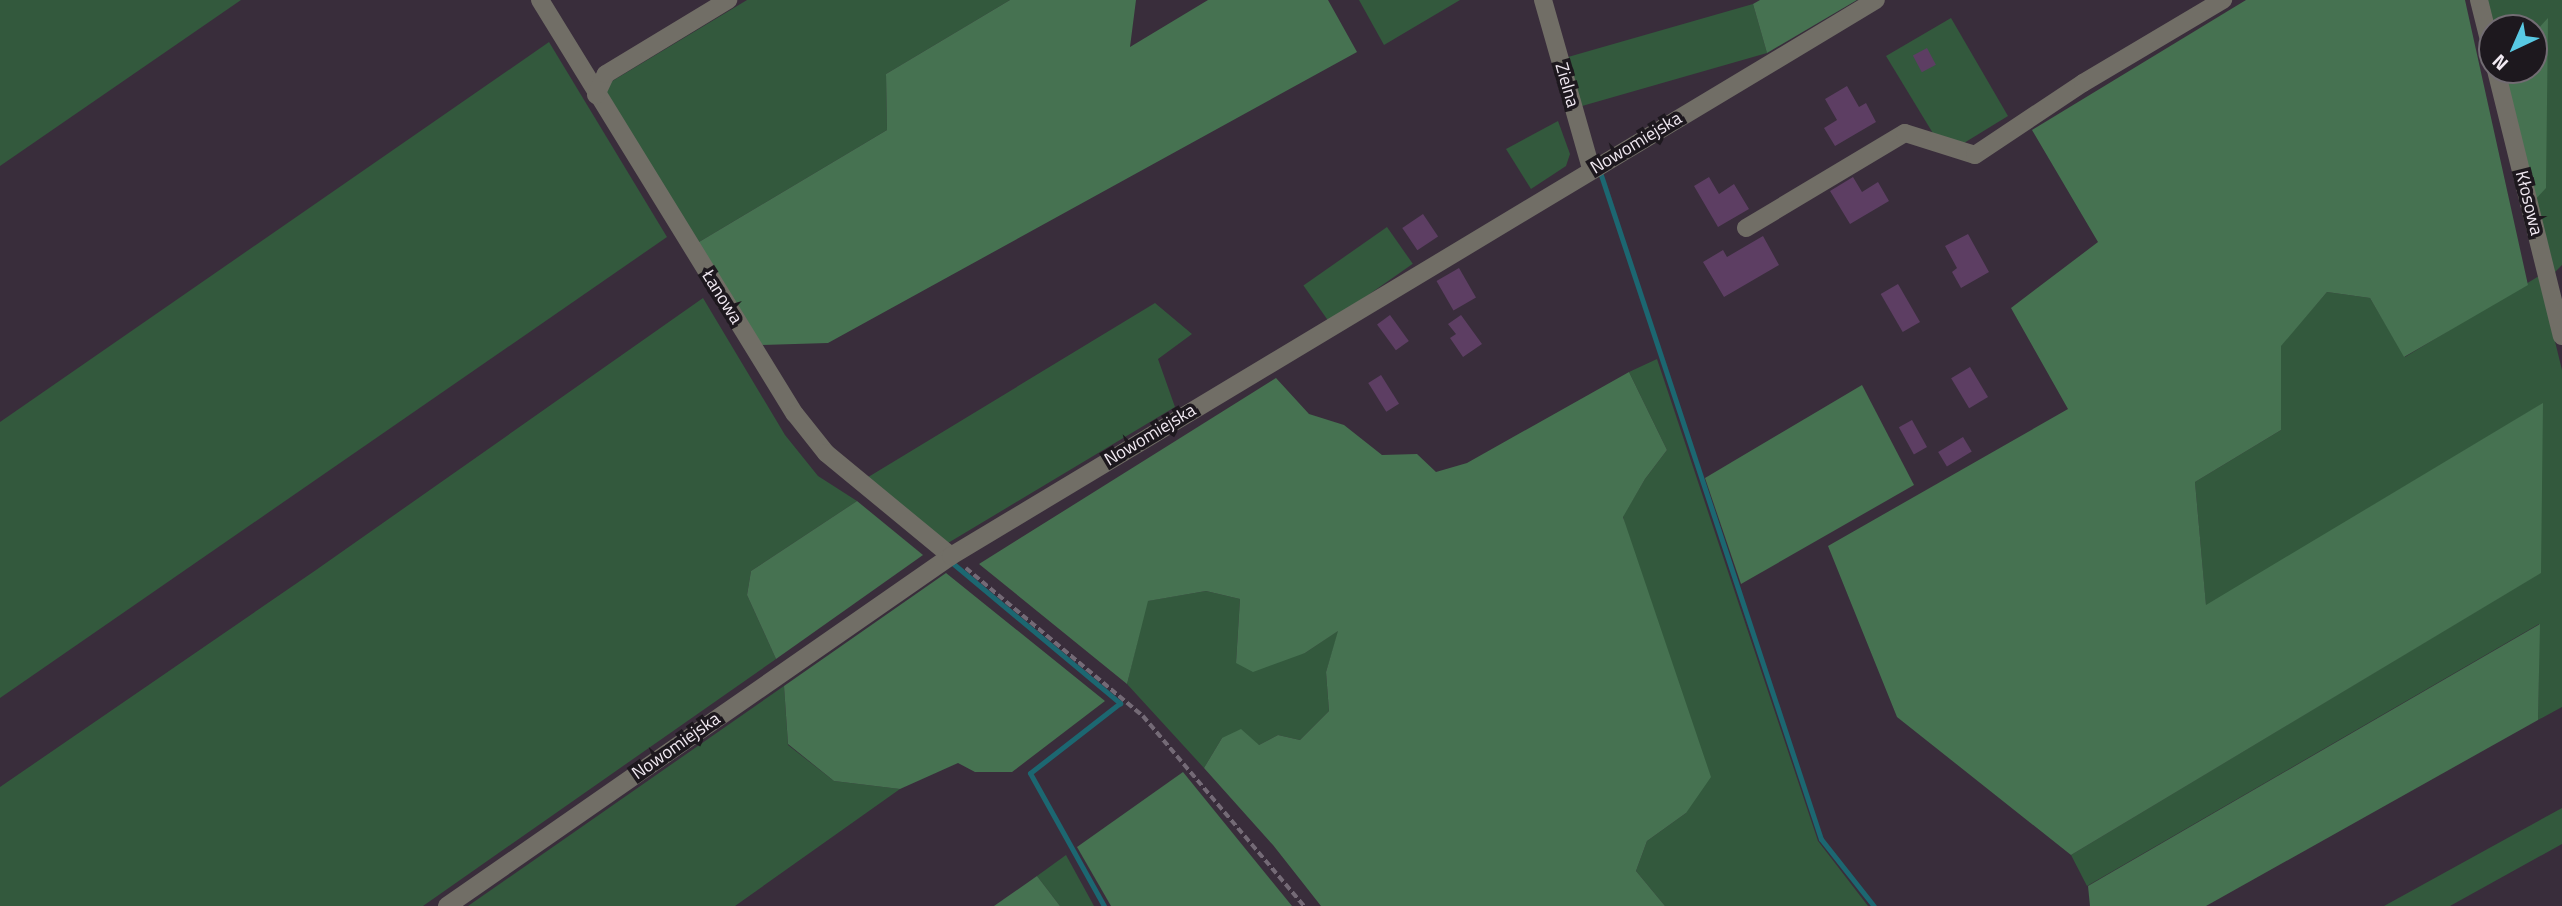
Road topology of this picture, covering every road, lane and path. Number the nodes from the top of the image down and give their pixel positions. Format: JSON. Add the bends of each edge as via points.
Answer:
{"nodes":[{"id":1,"x":540,"y":0,"type":"edge"},
{"id":2,"x":728,"y":0,"type":"edge"},
{"id":3,"x":1543,"y":0,"type":"edge"},
{"id":4,"x":1876,"y":0,"type":"edge"},
{"id":5,"x":2223,"y":0,"type":"edge"},
{"id":6,"x":2499,"y":84,"type":"edge"},
{"id":7,"x":596,"y":96,"type":"junction"},
{"id":8,"x":1597,"y":166,"type":"junction"},
{"id":9,"x":1746,"y":228,"type":"dead end"},
{"id":10,"x":2562,"y":336,"type":"edge"},
{"id":11,"x":946,"y":559,"type":"junction"},
{"id":12,"x":447,"y":906,"type":"edge"},
{"id":13,"x":1304,"y":906,"type":"edge"}],
"edges":[{"from":1,"to":7,"type":"street","name":"Łanowa"},
{"from":2,"to":7,"type":"street","via":[[606,74]]},
{"from":3,"to":8,"type":"street","name":"Zielna"},
{"from":4,"to":8,"type":"street","name":"Nowomiejska"},
{"from":5,"to":9,"type":"street","via":[[2082,83],[1975,155],[1905,133]]},
{"from":6,"to":10,"type":"street","name":"Kłosowa"},
{"from":7,"to":11,"type":"street","name":"Łanowa","via":[[795,414],[826,453]]},
{"from":8,"to":11,"type":"street","name":"Nowomiejska"},
{"from":11,"to":12,"type":"street","name":"Nowomiejska"},
{"from":11,"to":13,"type":"path","via":[[1143,716]]}]}
